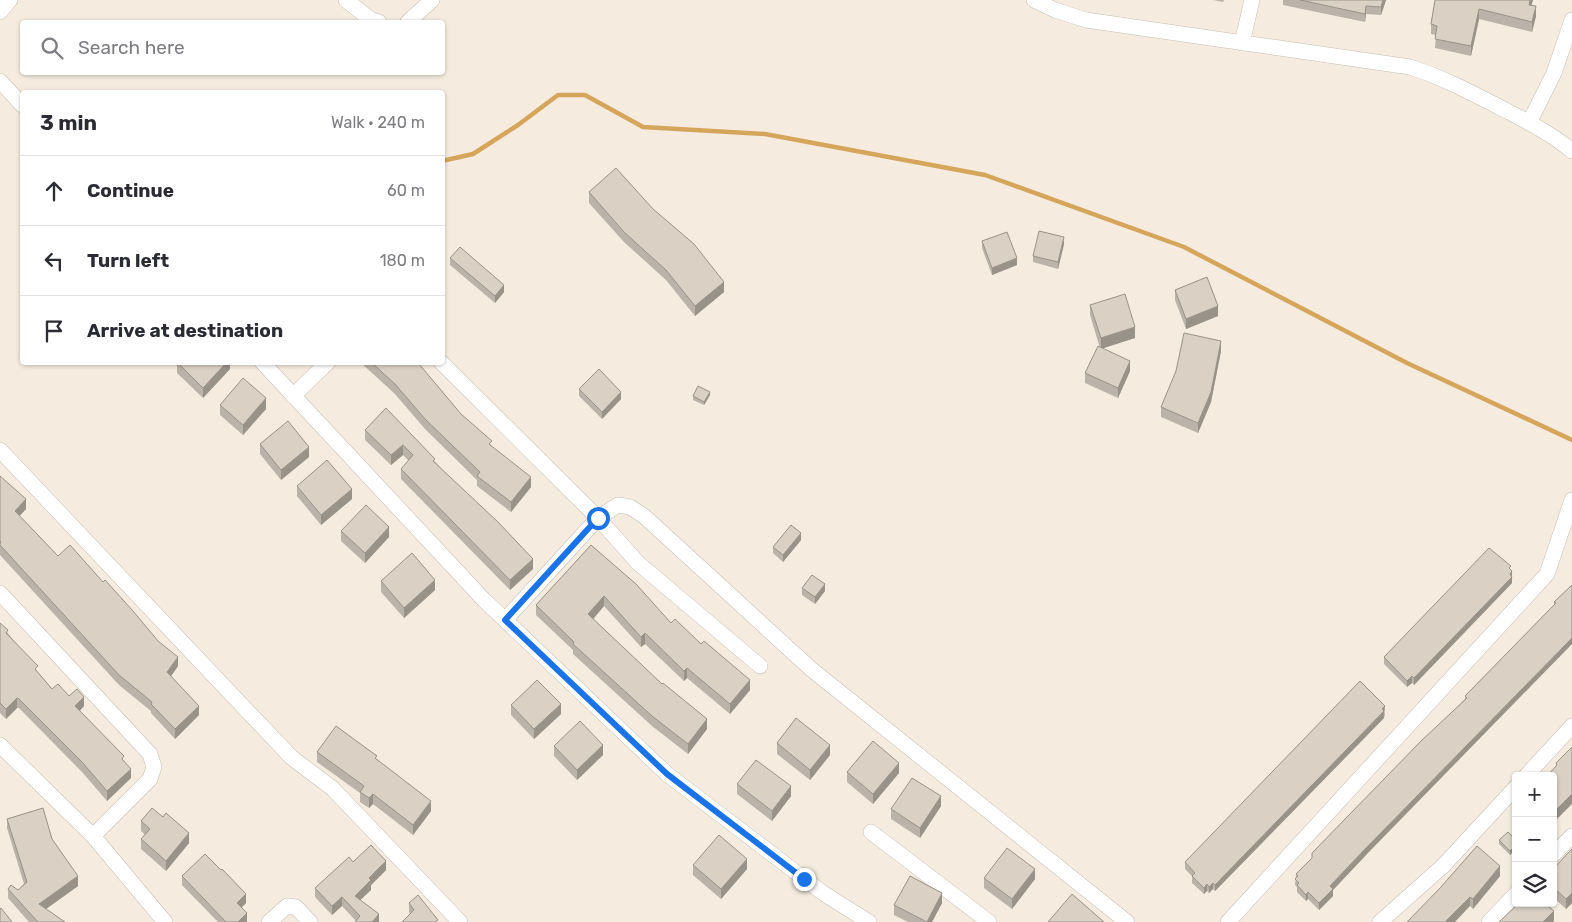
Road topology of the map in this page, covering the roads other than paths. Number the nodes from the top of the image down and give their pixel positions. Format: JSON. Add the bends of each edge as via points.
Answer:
{"nodes":[{"id":1,"x":10,"y":0,"type":"edge"},
{"id":2,"x":346,"y":0,"type":"edge"},
{"id":3,"x":432,"y":0,"type":"edge"},
{"id":4,"x":1034,"y":0,"type":"edge"},
{"id":5,"x":1252,"y":0,"type":"edge"},
{"id":6,"x":0,"y":12,"type":"edge"},
{"id":7,"x":373,"y":20,"type":"edge"},
{"id":8,"x":410,"y":20,"type":"edge"},
{"id":9,"x":1572,"y":20,"type":"edge"},
{"id":10,"x":1242,"y":43,"type":"junction"},
{"id":11,"x":0,"y":81,"type":"edge"},
{"id":12,"x":20,"y":103,"type":"edge"},
{"id":13,"x":1529,"y":123,"type":"junction"},
{"id":14,"x":1572,"y":151,"type":"edge"},
{"id":15,"x":265,"y":365,"type":"edge"},
{"id":16,"x":325,"y":365,"type":"edge"},
{"id":17,"x":444,"y":365,"type":"edge"},
{"id":18,"x":293,"y":396,"type":"junction"},
{"id":19,"x":0,"y":450,"type":"edge"},
{"id":20,"x":1572,"y":500,"type":"edge"},
{"id":21,"x":598,"y":518,"type":"junction"},
{"id":22,"x":0,"y":593,"type":"edge"},
{"id":23,"x":505,"y":620,"type":"junction"},
{"id":24,"x":760,"y":666,"type":"dead end"},
{"id":25,"x":1572,"y":726,"type":"edge"},
{"id":26,"x":0,"y":745,"type":"edge"},
{"id":27,"x":1530,"y":772,"type":"edge"},
{"id":28,"x":1512,"y":791,"type":"edge"},
{"id":29,"x":871,"y":832,"type":"dead end"},
{"id":30,"x":93,"y":836,"type":"junction"},
{"id":31,"x":1572,"y":836,"type":"edge"},
{"id":32,"x":1557,"y":851,"type":"edge"},
{"id":33,"x":1512,"y":898,"type":"edge"},
{"id":34,"x":165,"y":922,"type":"edge"},
{"id":35,"x":269,"y":922,"type":"edge"},
{"id":36,"x":310,"y":922,"type":"edge"},
{"id":37,"x":460,"y":922,"type":"edge"},
{"id":38,"x":868,"y":922,"type":"edge"},
{"id":39,"x":989,"y":922,"type":"edge"},
{"id":40,"x":1127,"y":922,"type":"edge"},
{"id":41,"x":1228,"y":922,"type":"edge"},
{"id":42,"x":1380,"y":922,"type":"edge"},
{"id":43,"x":1488,"y":922,"type":"edge"}],
"edges":[{"from":1,"to":6,"type":"street"},
{"from":2,"to":7,"type":"street"},
{"from":3,"to":8,"type":"street"},
{"from":4,"to":10,"type":"street","via":[[1086,20]]},
{"from":5,"to":10,"type":"street"},
{"from":9,"to":13,"type":"street","via":[[1554,73]]},
{"from":10,"to":13,"type":"street","via":[[1410,67],[1440,77]]},
{"from":11,"to":12,"type":"street"},
{"from":13,"to":14,"type":"street"},
{"from":15,"to":18,"type":"street"},
{"from":16,"to":18,"type":"street"},
{"from":17,"to":21,"type":"street"},
{"from":18,"to":23,"type":"street"},
{"from":19,"to":37,"type":"street","via":[[291,758],[332,788]]},
{"from":20,"to":41,"type":"street","via":[[1547,574]]},
{"from":21,"to":23,"type":"street"},
{"from":21,"to":24,"type":"street","via":[[638,563]]},
{"from":21,"to":40,"type":"street","via":[[618,505],[630,507],[644,516],[811,669]]},
{"from":22,"to":30,"type":"street","via":[[150,754],[154,766],[150,779]]},
{"from":23,"to":38,"type":"street","via":[[667,774],[823,893]]},
{"from":25,"to":27,"type":"street"},
{"from":26,"to":30,"type":"street"},
{"from":28,"to":42,"type":"street","via":[[1443,866]]},
{"from":29,"to":39,"type":"street"},
{"from":30,"to":34,"type":"street"},
{"from":31,"to":32,"type":"street"},
{"from":33,"to":43,"type":"street"},
{"from":35,"to":36,"type":"street","via":[[288,906],[296,907]]}]}
